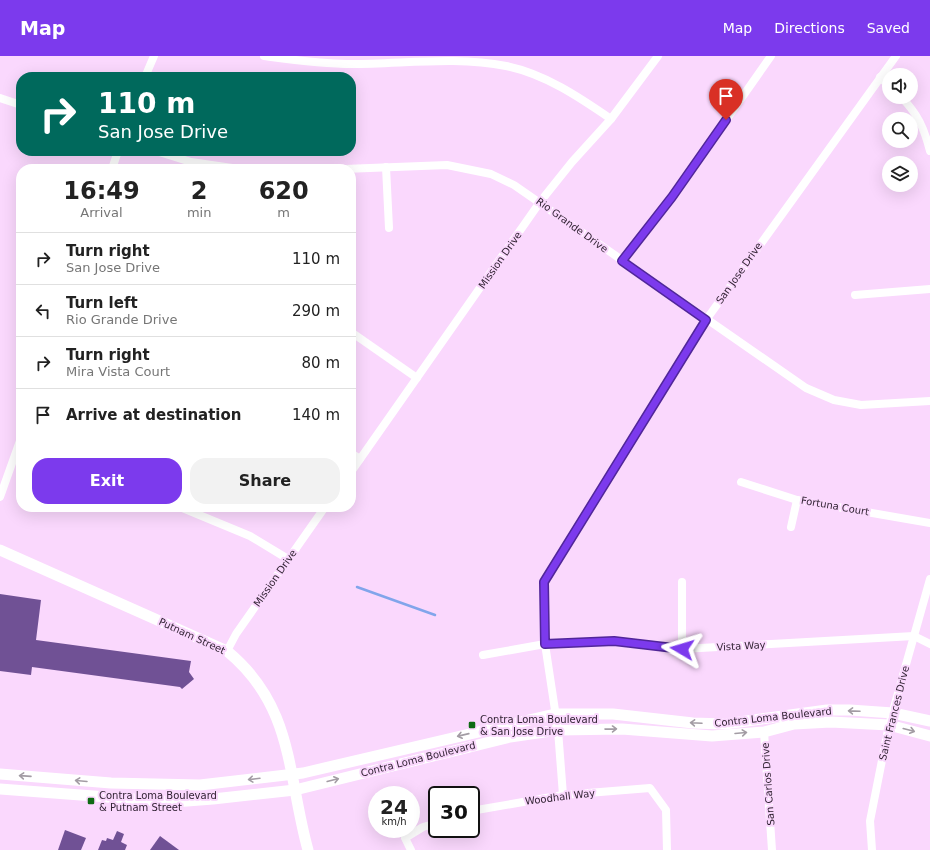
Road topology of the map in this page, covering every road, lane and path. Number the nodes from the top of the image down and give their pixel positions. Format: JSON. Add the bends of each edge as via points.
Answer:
{"nodes":[{"id":1,"x":154,"y":56,"type":"edge"},
{"id":2,"x":264,"y":56,"type":"edge"},
{"id":3,"x":658,"y":56,"type":"edge"},
{"id":4,"x":771,"y":56,"type":"edge"},
{"id":5,"x":896,"y":56,"type":"edge"},
{"id":6,"x":147,"y":72,"type":"edge"},
{"id":7,"x":880,"y":77,"type":"joint"},
{"id":8,"x":0,"y":98,"type":"edge"},
{"id":9,"x":16,"y":103,"type":"edge"},
{"id":10,"x":909,"y":104,"type":"edge"},
{"id":11,"x":611,"y":119,"type":"junction"},
{"id":12,"x":930,"y":151,"type":"edge"},
{"id":13,"x":172,"y":156,"type":"edge"},
{"id":14,"x":205,"y":164,"type":"edge"},
{"id":15,"x":386,"y":167,"type":"junction"},
{"id":16,"x":356,"y":168,"type":"edge"},
{"id":17,"x":540,"y":202,"type":"junction"},
{"id":18,"x":389,"y":228,"type":"dead end"},
{"id":19,"x":622,"y":261,"type":"junction"},
{"id":20,"x":930,"y":289,"type":"edge"},
{"id":21,"x":855,"y":294,"type":"dead end"},
{"id":22,"x":706,"y":320,"type":"junction"},
{"id":23,"x":356,"y":335,"type":"edge"},
{"id":24,"x":417,"y":378,"type":"junction"},
{"id":25,"x":930,"y":401,"type":"edge"},
{"id":26,"x":356,"y":456,"type":"edge"},
{"id":27,"x":16,"y":457,"type":"edge"},
{"id":28,"x":360,"y":459,"type":"junction"},
{"id":29,"x":356,"y":465,"type":"edge"},
{"id":30,"x":741,"y":482,"type":"dead end"},
{"id":31,"x":0,"y":497,"type":"edge"},
{"id":32,"x":797,"y":500,"type":"junction"},
{"id":33,"x":192,"y":512,"type":"edge"},
{"id":34,"x":321,"y":512,"type":"edge"},
{"id":35,"x":930,"y":524,"type":"edge"},
{"id":36,"x":791,"y":527,"type":"dead end"},
{"id":37,"x":0,"y":550,"type":"edge"},
{"id":38,"x":288,"y":559,"type":"junction"},
{"id":39,"x":930,"y":579,"type":"edge"},
{"id":40,"x":682,"y":582,"type":"dead end"},
{"id":41,"x":914,"y":636,"type":"junction"},
{"id":42,"x":545,"y":644,"type":"junction"},
{"id":43,"x":930,"y":644,"type":"edge"},
{"id":44,"x":682,"y":649,"type":"junction"},
{"id":45,"x":227,"y":651,"type":"junction"},
{"id":46,"x":482,"y":655,"type":"dead end"},
{"id":47,"x":893,"y":713,"type":"junction"},
{"id":48,"x":555,"y":714,"type":"junction"},
{"id":49,"x":762,"y":718,"type":"junction"},
{"id":50,"x":930,"y":722,"type":"edge"},
{"id":51,"x":889,"y":725,"type":"junction"},
{"id":52,"x":558,"y":730,"type":"junction"},
{"id":53,"x":764,"y":732,"type":"junction"},
{"id":54,"x":930,"y":736,"type":"edge"},
{"id":55,"x":0,"y":774,"type":"edge"},
{"id":56,"x":293,"y":774,"type":"junction"},
{"id":57,"x":0,"y":789,"type":"edge"},
{"id":58,"x":296,"y":790,"type":"junction"},
{"id":59,"x":564,"y":795,"type":"junction"},
{"id":60,"x":480,"y":808,"type":"edge"},
{"id":61,"x":428,"y":826,"type":"edge"},
{"id":62,"x":308,"y":850,"type":"edge"},
{"id":63,"x":411,"y":850,"type":"edge"},
{"id":64,"x":668,"y":850,"type":"edge"},
{"id":65,"x":772,"y":850,"type":"edge"},
{"id":66,"x":872,"y":850,"type":"edge"}],
"edges":[{"from":1,"to":6,"type":"street"},
{"from":2,"to":11,"type":"street","via":[[311,63],[450,61],[507,66],[563,88]]},
{"from":3,"to":11,"type":"street","name":"Mission Drive"},
{"from":4,"to":19,"type":"street","via":[[672,197]]},
{"from":5,"to":7,"type":"street","name":"San Jose Drive"},
{"from":7,"to":22,"type":"street","name":"San Jose Drive"},
{"from":8,"to":9,"type":"street"},
{"from":10,"to":12,"type":"street","via":[[914,109],[924,130]]},
{"from":11,"to":17,"type":"street","name":"Mission Drive"},
{"from":13,"to":14,"type":"street"},
{"from":15,"to":16,"type":"street","name":"Rio Grande Drive"},
{"from":15,"to":17,"type":"street","name":"Rio Grande Drive","via":[[447,165],[491,174],[514,184]]},
{"from":15,"to":18,"type":"street"},
{"from":17,"to":19,"type":"street","name":"Rio Grande Drive"},
{"from":17,"to":24,"type":"street","name":"Mission Drive"},
{"from":19,"to":22,"type":"street","name":"Rio Grande Drive"},
{"from":20,"to":21,"type":"street"},
{"from":22,"to":25,"type":"street","name":"Rio Grande Drive","via":[[806,388],[834,400],[860,405]]},
{"from":22,"to":42,"type":"street","name":"San Jose Drive","via":[[544,582]]},
{"from":23,"to":24,"type":"street"},
{"from":24,"to":28,"type":"street","name":"Mission Drive"},
{"from":26,"to":28,"type":"street"},
{"from":27,"to":31,"type":"street"},
{"from":28,"to":29,"type":"street","name":"Mission Drive"},
{"from":30,"to":32,"type":"street","name":"Fortuna Court"},
{"from":32,"to":35,"type":"street","name":"Fortuna Court"},
{"from":32,"to":36,"type":"street"},
{"from":33,"to":38,"type":"street","via":[[250,536]]},
{"from":34,"to":38,"type":"street","name":"Mission Drive"},
{"from":37,"to":45,"type":"main road","name":"Putnam Street"},
{"from":38,"to":45,"type":"street","name":"Mission Drive"},
{"from":39,"to":41,"type":"street","name":"Saint Frances Drive"},
{"from":40,"to":44,"type":"street"},
{"from":41,"to":43,"type":"street"},
{"from":41,"to":44,"type":"street","name":"Vista Way"},
{"from":41,"to":47,"type":"street","name":"Saint Frances Drive"},
{"from":42,"to":44,"type":"street","name":"Vista Way","via":[[614,641]]},
{"from":42,"to":46,"type":"street","name":"Vista Way"},
{"from":42,"to":48,"type":"street","name":"San Jose Drive"},
{"from":45,"to":56,"type":"main road","name":"Putnam Street","via":[[251,674],[268,699],[279,723]]},
{"from":47,"to":49,"type":"main road","name":"Contra Loma Boulevard","one_way":true,"via":[[827,710]]},
{"from":47,"to":50,"type":"main road","name":"Contra Loma Boulevard"},
{"from":47,"to":51,"type":"street","name":"Saint Frances Drive"},
{"from":49,"to":48,"type":"main road","name":"Contra Loma Boulevard","one_way":true,"via":[[717,724],[693,724],[612,714]]},
{"from":48,"to":52,"type":"street","name":"San Jose Drive"},
{"from":48,"to":56,"type":"main road","name":"Contra Loma Boulevard","one_way":true},
{"from":49,"to":53,"type":"main road","name":"San Carlos Drive"},
{"from":51,"to":53,"type":"main road","name":"Contra Loma Boulevard","via":[[831,722],[794,724]]},
{"from":51,"to":54,"type":"main road","name":"Contra Loma Boulevard","one_way":true},
{"from":51,"to":66,"type":"street","name":"Saint Frances Drive","via":[[870,821]]},
{"from":52,"to":53,"type":"main road","name":"Contra Loma Boulevard","one_way":true,"via":[[622,728],[712,736]]},
{"from":58,"to":52,"type":"main road","name":"Contra Loma Boulevard","one_way":true,"via":[[510,736]]},
{"from":52,"to":59,"type":"street","name":"San Jose Drive"},
{"from":53,"to":65,"type":"street","name":"San Carlos Drive"},
{"from":56,"to":55,"type":"main road","name":"Contra Loma Boulevard","one_way":true,"via":[[200,785],[111,783]]},
{"from":56,"to":58,"type":"main road","name":"Putnam Street"},
{"from":57,"to":58,"type":"main road","name":"Contra Loma Boulevard","via":[[174,802]]},
{"from":58,"to":62,"type":"main road","name":"Putnam Street"},
{"from":59,"to":60,"type":"street","name":"Woodhall Way"},
{"from":59,"to":64,"type":"street","name":"Woodhall Way","via":[[650,788],[666,810]]},
{"from":61,"to":63,"type":"street","via":[[405,838]]}]}
